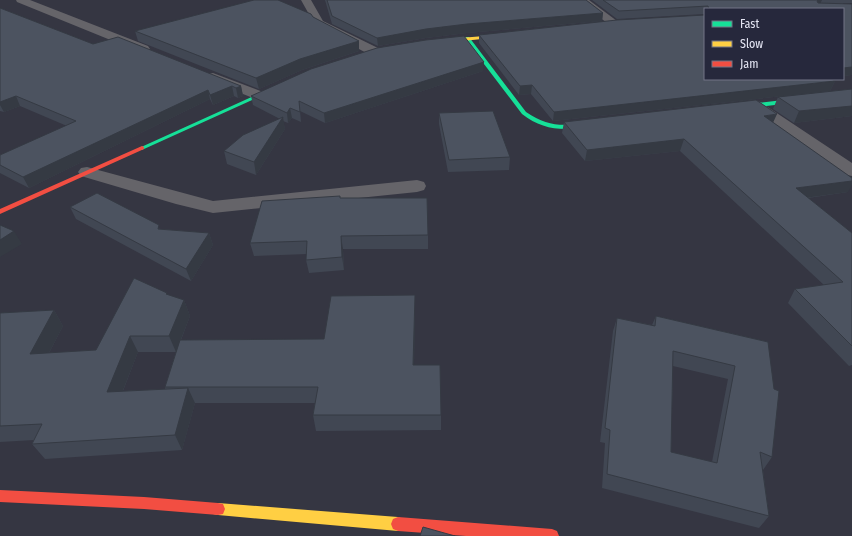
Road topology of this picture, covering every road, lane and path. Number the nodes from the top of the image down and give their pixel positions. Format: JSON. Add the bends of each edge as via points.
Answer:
{"nodes":[{"id":1,"x":25,"y":0,"type":"edge"},
{"id":2,"x":306,"y":0,"type":"edge"},
{"id":3,"x":582,"y":0,"type":"edge"},
{"id":4,"x":619,"y":24,"type":"joint"},
{"id":5,"x":600,"y":26,"type":"edge"},
{"id":6,"x":522,"y":33,"type":"edge"},
{"id":7,"x":467,"y":38,"type":"junction"},
{"id":8,"x":426,"y":43,"type":"edge"},
{"id":9,"x":379,"y":51,"type":"joint"},
{"id":10,"x":156,"y":54,"type":"edge"},
{"id":11,"x":362,"y":56,"type":"edge"},
{"id":12,"x":200,"y":72,"type":"edge"},
{"id":13,"x":286,"y":83,"type":"edge"},
{"id":14,"x":852,"y":94,"type":"edge"},
{"id":15,"x":258,"y":95,"type":"junction"},
{"id":16,"x":756,"y":105,"type":"junction"},
{"id":17,"x":724,"y":108,"type":"edge"},
{"id":18,"x":598,"y":123,"type":"edge"},
{"id":19,"x":852,"y":171,"type":"edge"},
{"id":20,"x":87,"y":172,"type":"junction"},
{"id":21,"x":417,"y":186,"type":"dead end"},
{"id":22,"x":2,"y":209,"type":"edge"},
{"id":23,"x":0,"y":496,"type":"edge"},
{"id":24,"x":552,"y":536,"type":"edge"}],
"edges":[{"from":1,"to":10,"type":"street"},
{"from":2,"to":9,"type":"street","via":[[319,23]]},
{"from":3,"to":4,"type":"street"},
{"from":4,"to":5,"type":"street"},
{"from":6,"to":7,"type":"street"},
{"from":7,"to":8,"type":"street"},
{"from":7,"to":18,"type":"street","via":[[524,113],[535,122],[552,128]]},
{"from":9,"to":11,"type":"street"},
{"from":12,"to":15,"type":"street"},
{"from":13,"to":15,"type":"street"},
{"from":14,"to":16,"type":"street"},
{"from":15,"to":20,"type":"street"},
{"from":16,"to":17,"type":"street"},
{"from":16,"to":19,"type":"street"},
{"from":20,"to":21,"type":"street","via":[[213,207]]},
{"from":20,"to":22,"type":"street"},
{"from":23,"to":24,"type":"street","via":[[144,503]]}]}
